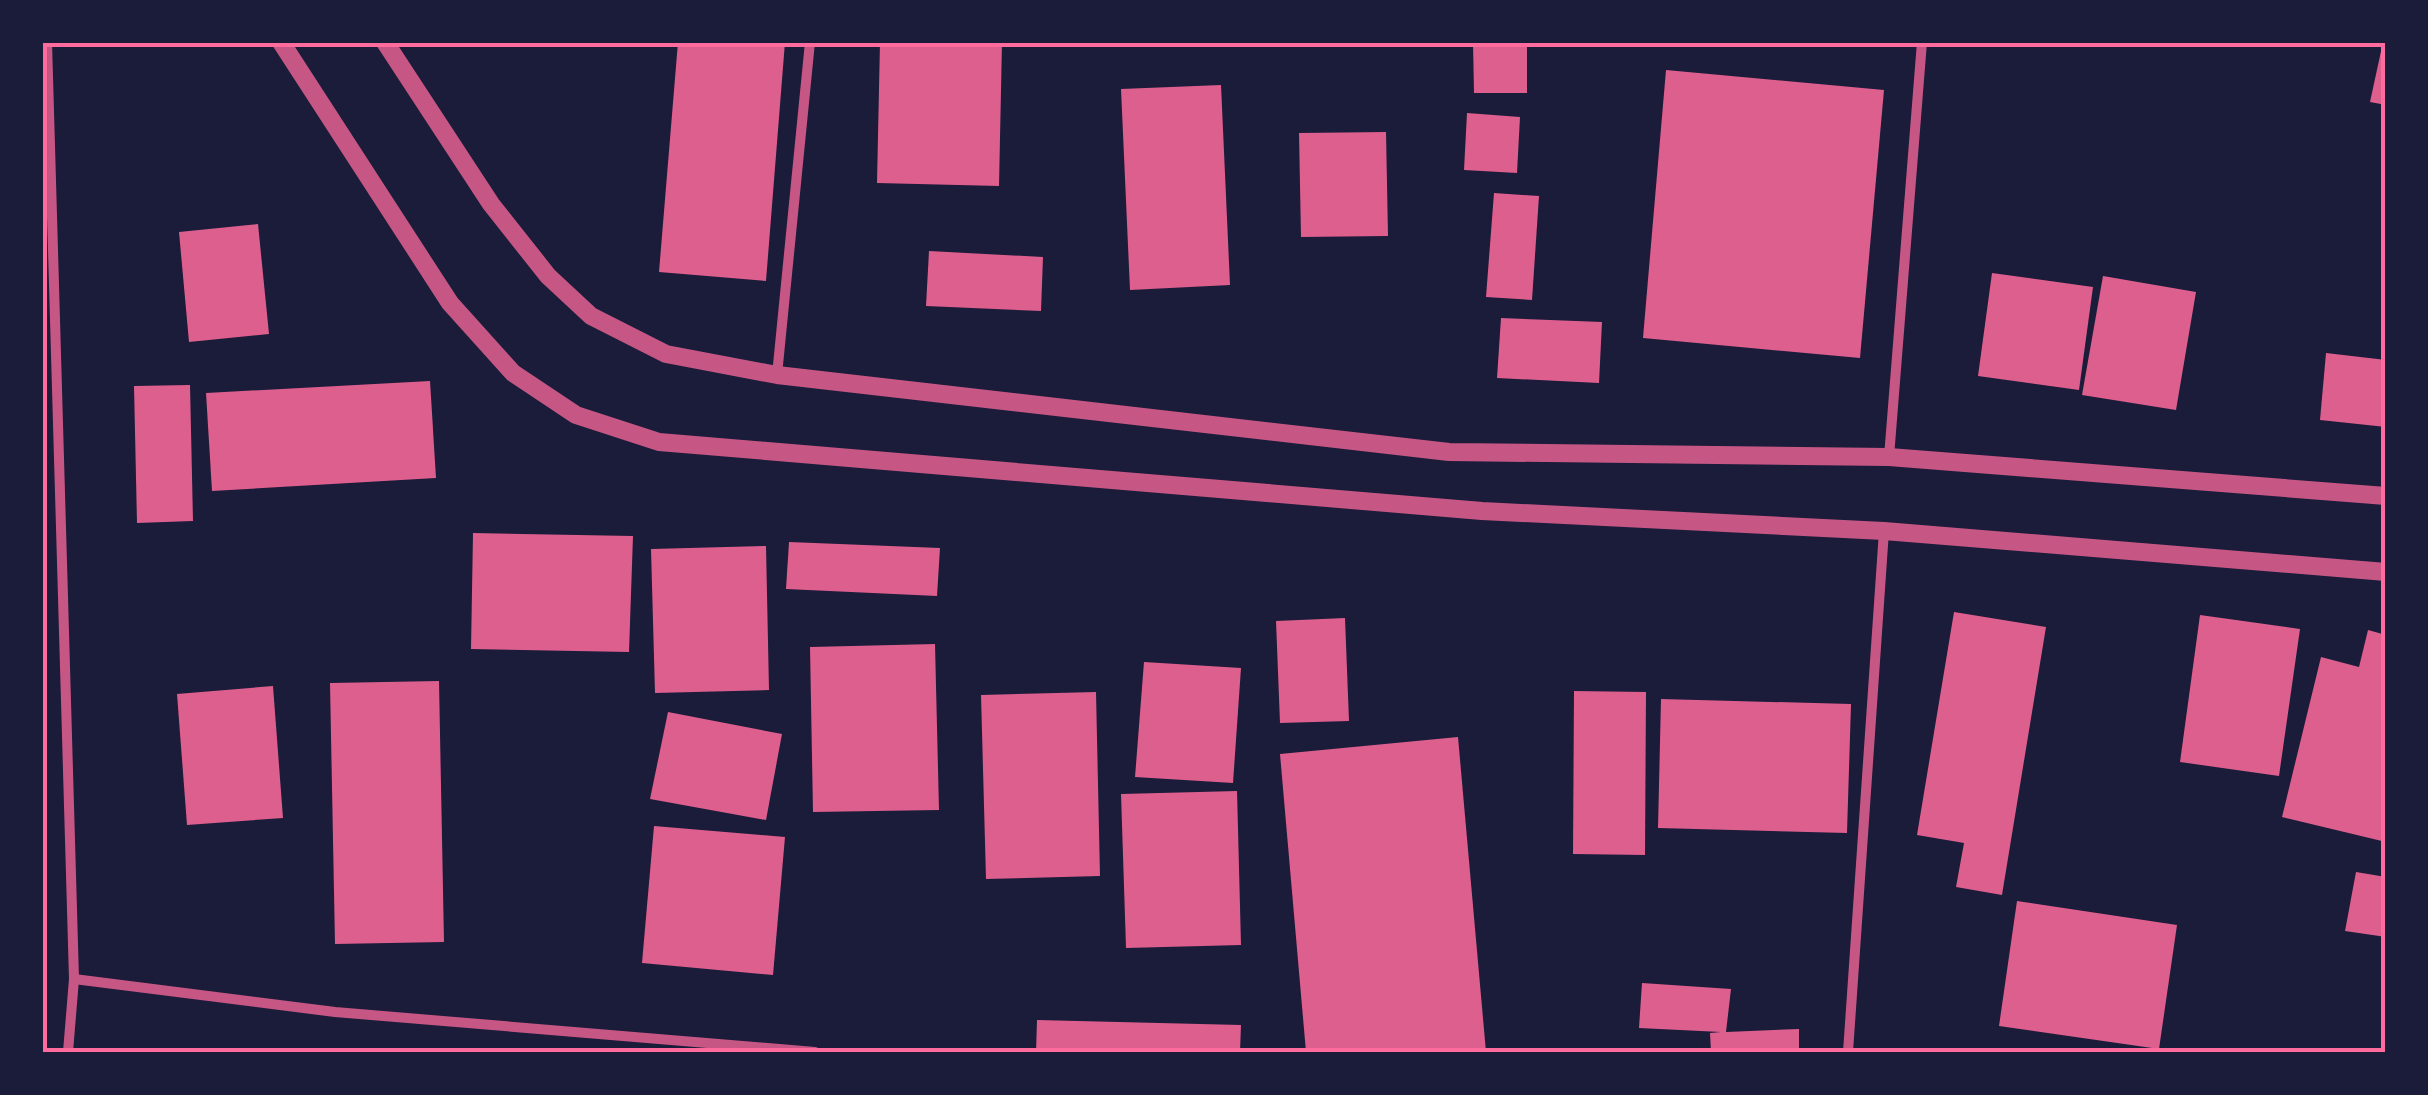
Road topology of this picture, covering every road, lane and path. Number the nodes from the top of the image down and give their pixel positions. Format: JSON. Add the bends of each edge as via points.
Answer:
{"nodes":[{"id":1,"x":48,"y":42,"type":"edge"},
{"id":2,"x":281,"y":42,"type":"edge"},
{"id":3,"x":386,"y":42,"type":"edge"},
{"id":4,"x":810,"y":42,"type":"edge"},
{"id":5,"x":1922,"y":42,"type":"edge"},
{"id":6,"x":47,"y":208,"type":"edge"},
{"id":7,"x":777,"y":375,"type":"junction"},
{"id":8,"x":1889,"y":457,"type":"junction"},
{"id":9,"x":2386,"y":496,"type":"edge"},
{"id":10,"x":1884,"y":531,"type":"junction"},
{"id":11,"x":2386,"y":572,"type":"edge"},
{"id":12,"x":74,"y":978,"type":"junction"},
{"id":13,"x":68,"y":1052,"type":"edge"},
{"id":14,"x":815,"y":1052,"type":"edge"},
{"id":15,"x":1848,"y":1052,"type":"edge"}],
"edges":[{"from":1,"to":6,"type":"street"},
{"from":2,"to":10,"type":"street","via":[[450,303],[513,373],[576,415],[659,442],[1482,511]]},
{"from":3,"to":7,"type":"street","via":[[491,204],[590,316],[666,354]]},
{"from":4,"to":7,"type":"street"},
{"from":5,"to":8,"type":"street"},
{"from":6,"to":12,"type":"street"},
{"from":7,"to":8,"type":"street","via":[[1448,452]]},
{"from":8,"to":9,"type":"street"},
{"from":10,"to":11,"type":"street"},
{"from":10,"to":15,"type":"street"},
{"from":12,"to":13,"type":"street"},
{"from":12,"to":14,"type":"street","via":[[335,1012]]}]}
